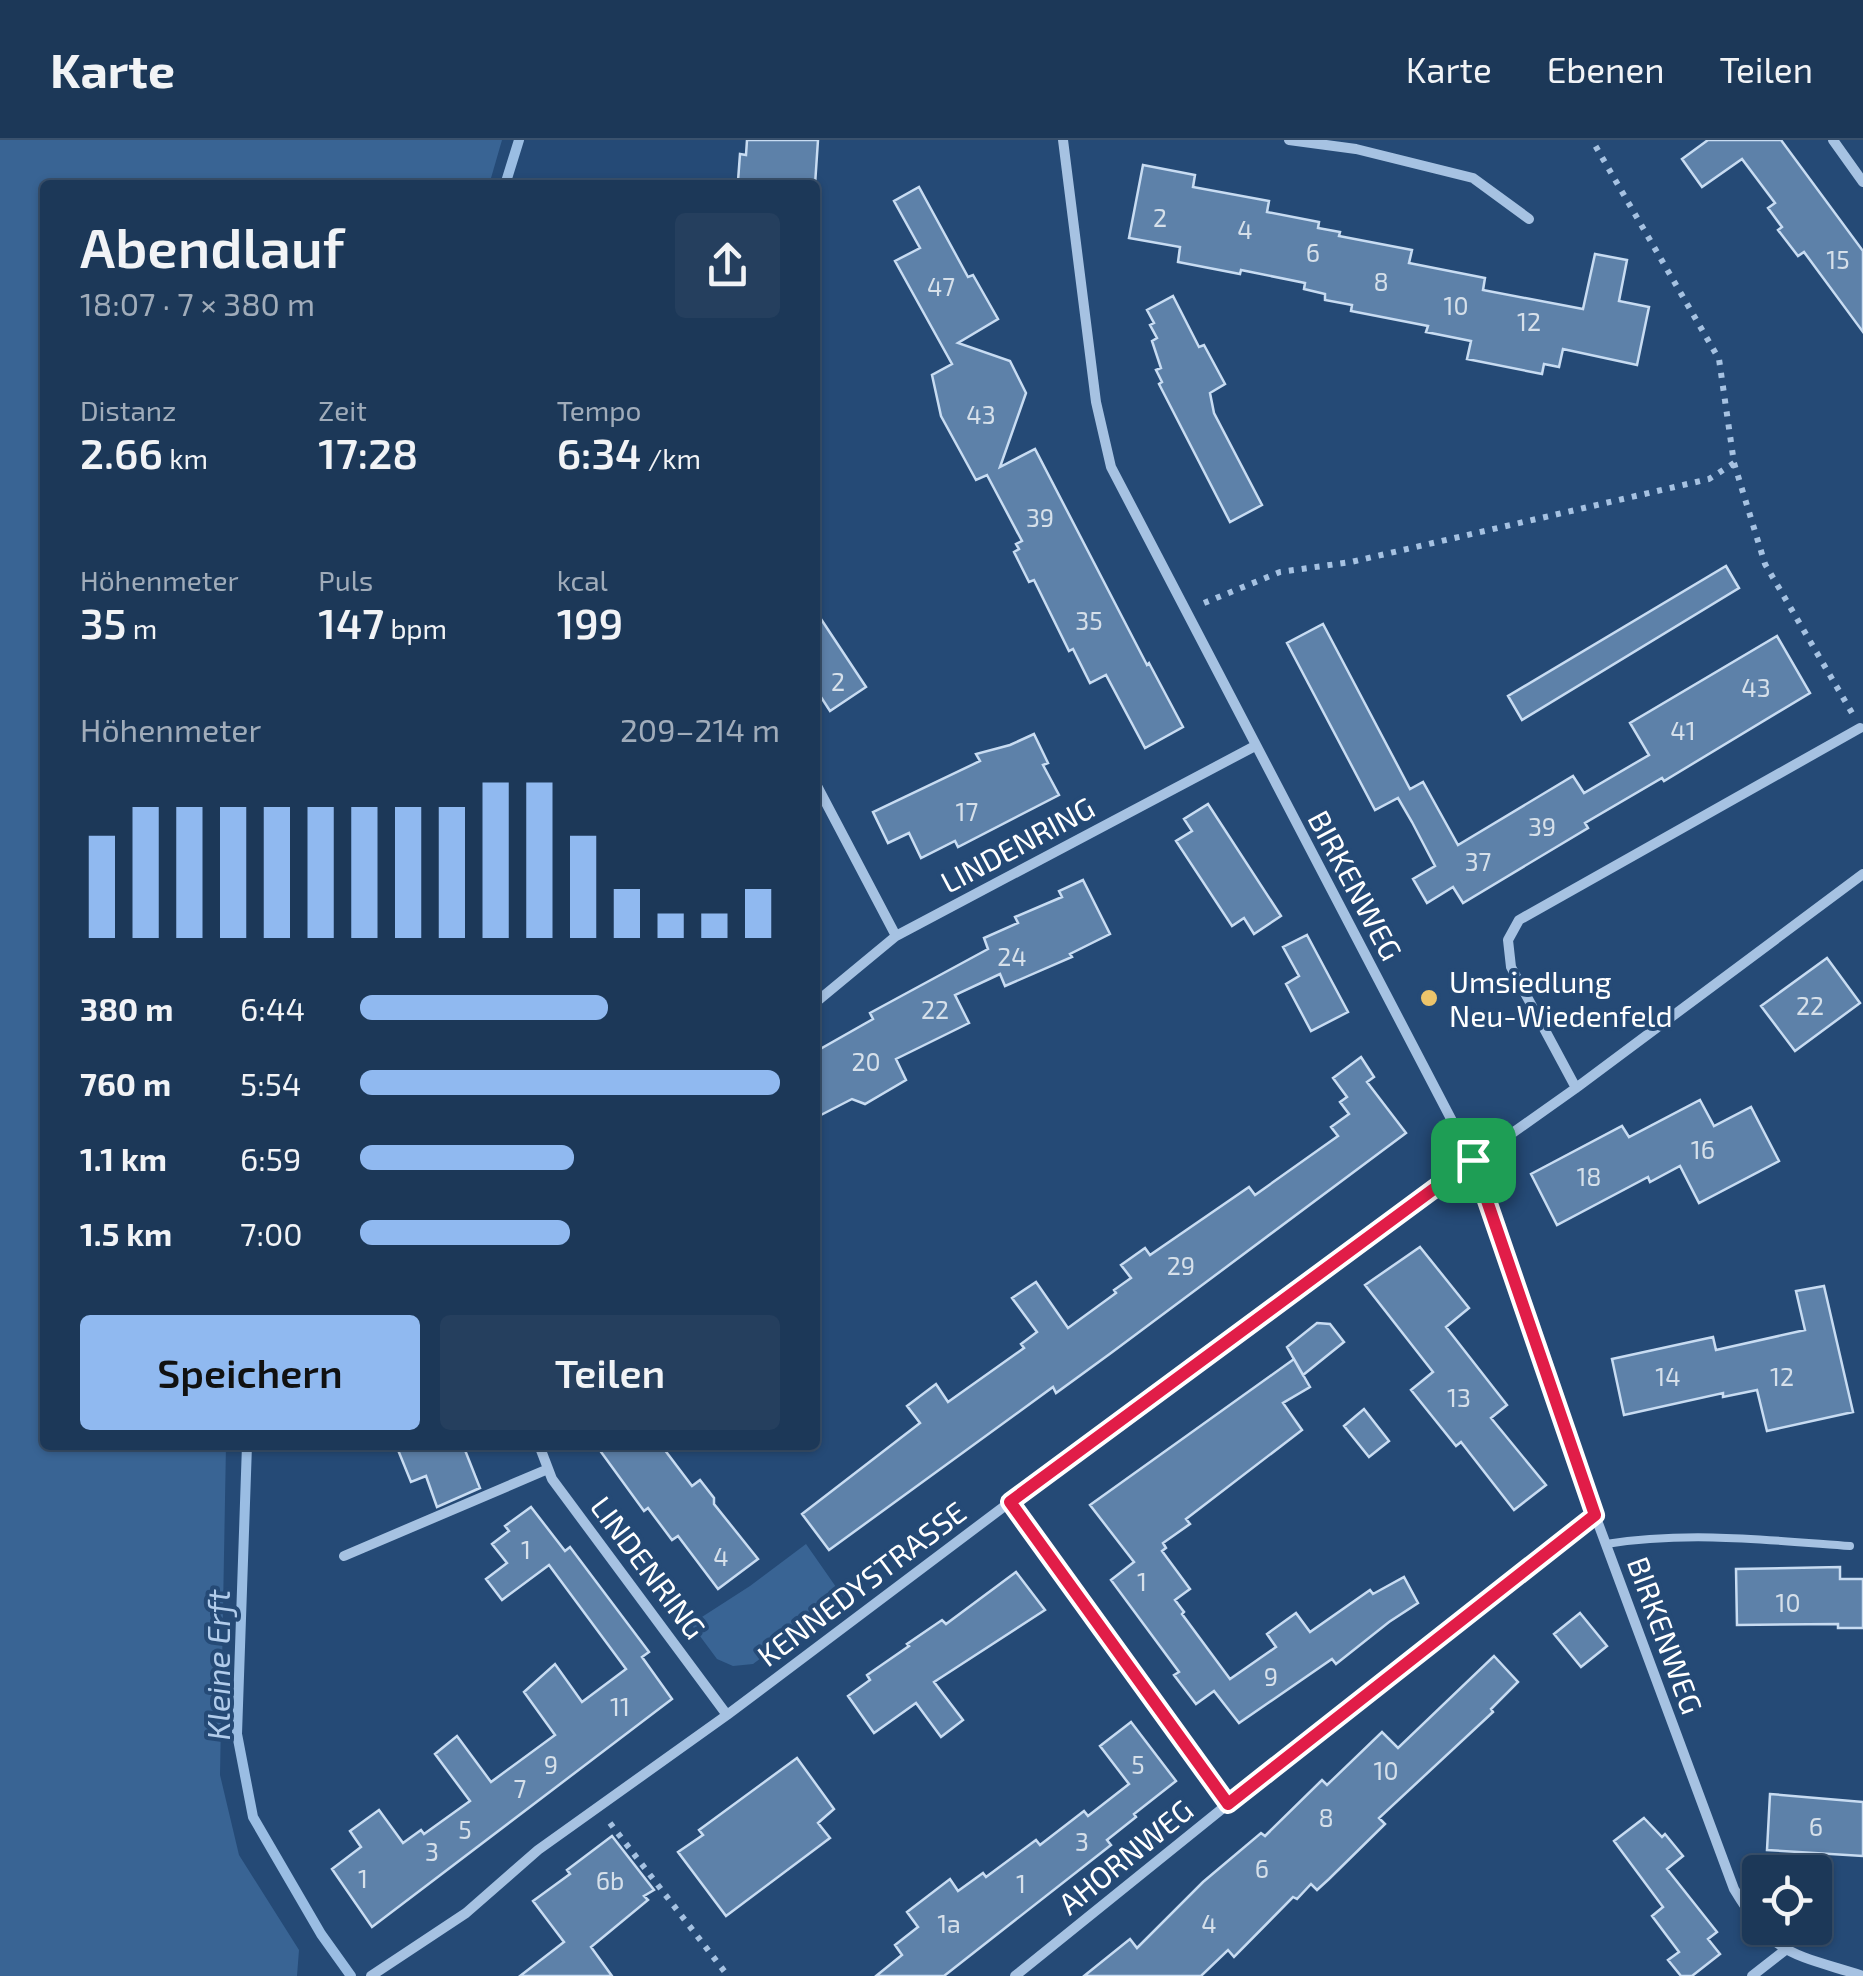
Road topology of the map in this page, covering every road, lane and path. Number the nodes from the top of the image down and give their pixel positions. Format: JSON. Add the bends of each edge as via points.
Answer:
{"nodes":[{"id":1,"x":1063,"y":140,"type":"edge"},
{"id":2,"x":1289,"y":140,"type":"edge"},
{"id":3,"x":1592,"y":140,"type":"edge"},
{"id":4,"x":1833,"y":140,"type":"edge"},
{"id":5,"x":1863,"y":182,"type":"edge"},
{"id":6,"x":1529,"y":219,"type":"dead end"},
{"id":7,"x":1734,"y":462,"type":"junction"},
{"id":8,"x":1186,"y":614,"type":"junction"},
{"id":9,"x":1860,"y":728,"type":"joint"},
{"id":10,"x":1255,"y":746,"type":"junction"},
{"id":11,"x":820,"y":792,"type":"edge"},
{"id":12,"x":1863,"y":874,"type":"edge"},
{"id":13,"x":896,"y":936,"type":"junction"},
{"id":14,"x":820,"y":999,"type":"edge"},
{"id":15,"x":1576,"y":1088,"type":"junction"},
{"id":16,"x":1473,"y":1160,"type":"junction"},
{"id":17,"x":541,"y":1450,"type":"edge"},
{"id":18,"x":548,"y":1469,"type":"junction"},
{"id":19,"x":1010,"y":1502,"type":"junction"},
{"id":20,"x":1595,"y":1515,"type":"junction"},
{"id":21,"x":1606,"y":1544,"type":"junction"},
{"id":22,"x":1850,"y":1546,"type":"dead end"},
{"id":23,"x":344,"y":1556,"type":"dead end"},
{"id":24,"x":728,"y":1715,"type":"junction"},
{"id":25,"x":1228,"y":1804,"type":"junction"},
{"id":26,"x":598,"y":1808,"type":"junction"},
{"id":27,"x":1784,"y":1951,"type":"junction"},
{"id":28,"x":375,"y":1973,"type":"edge"},
{"id":29,"x":728,"y":1976,"type":"edge"},
{"id":30,"x":1016,"y":1976,"type":"edge"},
{"id":31,"x":1752,"y":1976,"type":"edge"},
{"id":32,"x":1863,"y":1976,"type":"edge"}],
"edges":[{"from":1,"to":8,"type":"street","name":"BIRKENWEG","via":[[1110,468]]},
{"from":2,"to":6,"type":"street","via":[[1473,178]]},
{"from":3,"to":7,"type":"path","via":[[1719,359]]},
{"from":4,"to":5,"type":"street"},
{"from":7,"to":8,"type":"path","via":[[1709,479],[1352,562],[1280,572]]},
{"from":7,"to":9,"type":"path","via":[[1765,564]]},
{"from":8,"to":10,"type":"street","name":"BIRKENWEG"},
{"from":9,"to":15,"type":"street","via":[[1519,920],[1508,940],[1510,967]]},
{"from":10,"to":13,"type":"street","name":"LINDENRING"},
{"from":10,"to":16,"type":"street","name":"BIRKENWEG"},
{"from":11,"to":13,"type":"street"},
{"from":12,"to":15,"type":"street","name":"KENNEDYSTRASSE"},
{"from":13,"to":14,"type":"street","name":"LINDENRING"},
{"from":15,"to":16,"type":"street","name":"KENNEDYSTRASSE"},
{"from":16,"to":19,"type":"street","name":"KENNEDYSTRASSE"},
{"from":16,"to":20,"type":"street","name":"BIRKENWEG"},
{"from":17,"to":18,"type":"street","name":"LINDENRING"},
{"from":18,"to":23,"type":"street"},
{"from":18,"to":24,"type":"street","name":"LINDENRING"},
{"from":19,"to":24,"type":"street","name":"KENNEDYSTRASSE"},
{"from":19,"to":25,"type":"street"},
{"from":20,"to":21,"type":"street","name":"BIRKENWEG"},
{"from":20,"to":25,"type":"street","name":"AHORNWEG"},
{"from":21,"to":22,"type":"lane","via":[[1710,1536]]},
{"from":21,"to":27,"type":"street","name":"BIRKENWEG","via":[[1734,1889],[1757,1928]]},
{"from":24,"to":26,"type":"street","name":"KENNEDYSTRASSE"},
{"from":25,"to":30,"type":"street","name":"AHORNWEG"},
{"from":26,"to":28,"type":"street","name":"KENNEDYSTRASSE","via":[[466,1914]]},
{"from":26,"to":29,"type":"path"},
{"from":27,"to":31,"type":"street"},
{"from":27,"to":32,"type":"street","name":"BIRKENWEG"}]}
